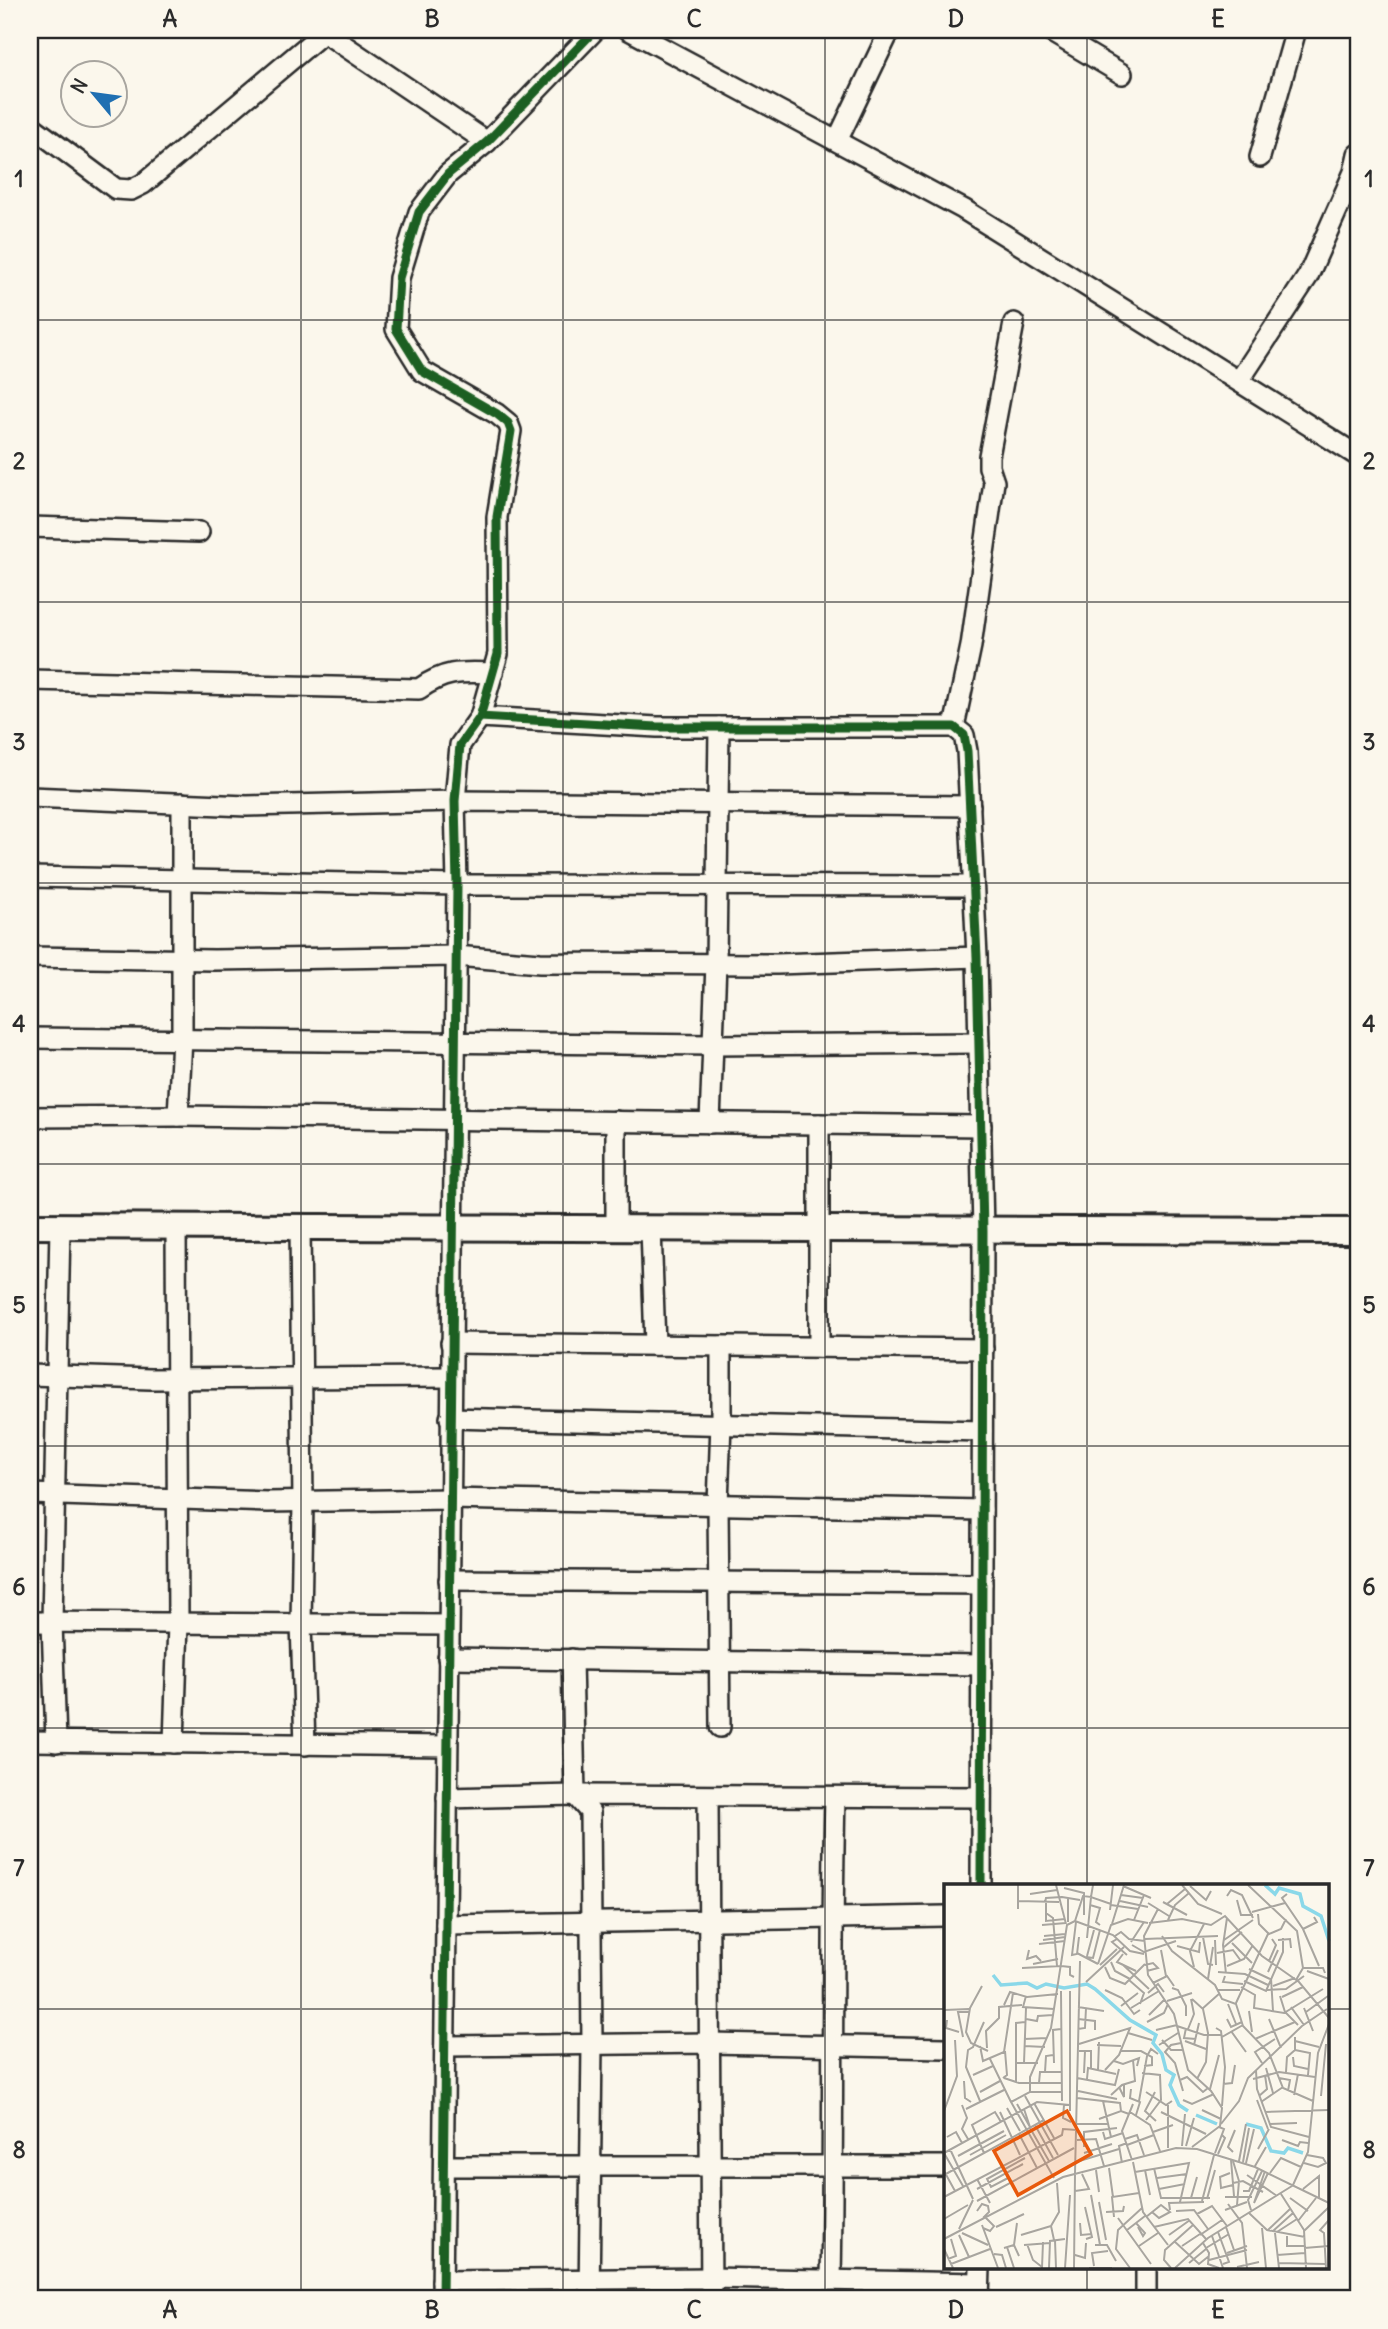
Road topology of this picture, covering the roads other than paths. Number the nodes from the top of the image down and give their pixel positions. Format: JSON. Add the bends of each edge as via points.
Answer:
{"nodes":[{"id":1,"x":595,"y":30,"type":"edge"},
{"id":2,"x":629,"y":30,"type":"edge"},
{"id":3,"x":890,"y":30,"type":"edge"},
{"id":4,"x":1048,"y":30,"type":"edge"},
{"id":5,"x":1296,"y":30,"type":"edge"},
{"id":6,"x":323,"y":31,"type":"edge"},
{"id":7,"x":1122,"y":74,"type":"dead end"},
{"id":8,"x":30,"y":125,"type":"edge"},
{"id":9,"x":837,"y":141,"type":"junction"},
{"id":10,"x":487,"y":142,"type":"junction"},
{"id":11,"x":1358,"y":154,"type":"edge"},
{"id":12,"x":1259,"y":157,"type":"dead end"},
{"id":13,"x":1014,"y":323,"type":"dead end"},
{"id":14,"x":1238,"y":381,"type":"junction"},
{"id":15,"x":1358,"y":456,"type":"edge"},
{"id":16,"x":30,"y":527,"type":"edge"},
{"id":17,"x":199,"y":533,"type":"dead end"},
{"id":18,"x":493,"y":673,"type":"junction"},
{"id":19,"x":30,"y":680,"type":"edge"},
{"id":20,"x":480,"y":717,"type":"junction"},
{"id":21,"x":719,"y":727,"type":"junction"},
{"id":22,"x":954,"y":727,"type":"junction"},
{"id":23,"x":30,"y":797,"type":"edge"},
{"id":24,"x":455,"y":801,"type":"junction"},
{"id":25,"x":182,"y":803,"type":"junction"},
{"id":26,"x":718,"y":803,"type":"junction"},
{"id":27,"x":970,"y":806,"type":"junction"},
{"id":28,"x":30,"y":877,"type":"edge"},
{"id":29,"x":182,"y":879,"type":"junction"},
{"id":30,"x":457,"y":885,"type":"junction"},
{"id":31,"x":717,"y":885,"type":"junction"},
{"id":32,"x":974,"y":886,"type":"junction"},
{"id":33,"x":456,"y":956,"type":"junction"},
{"id":34,"x":30,"y":957,"type":"edge"},
{"id":35,"x":977,"y":957,"type":"junction"},
{"id":36,"x":181,"y":960,"type":"junction"},
{"id":37,"x":716,"y":963,"type":"junction"},
{"id":38,"x":30,"y":1038,"type":"edge"},
{"id":39,"x":182,"y":1038,"type":"junction"},
{"id":40,"x":455,"y":1042,"type":"junction"},
{"id":41,"x":979,"y":1043,"type":"junction"},
{"id":42,"x":712,"y":1045,"type":"junction"},
{"id":43,"x":178,"y":1116,"type":"junction"},
{"id":44,"x":30,"y":1117,"type":"edge"},
{"id":45,"x":454,"y":1119,"type":"junction"},
{"id":46,"x":616,"y":1121,"type":"junction"},
{"id":47,"x":710,"y":1122,"type":"junction"},
{"id":48,"x":819,"y":1124,"type":"junction"},
{"id":49,"x":981,"y":1126,"type":"junction"},
{"id":50,"x":30,"y":1226,"type":"edge"},
{"id":51,"x":60,"y":1226,"type":"junction"},
{"id":52,"x":176,"y":1227,"type":"junction"},
{"id":53,"x":300,"y":1227,"type":"junction"},
{"id":54,"x":452,"y":1227,"type":"junction"},
{"id":55,"x":616,"y":1228,"type":"junction"},
{"id":56,"x":651,"y":1228,"type":"junction"},
{"id":57,"x":819,"y":1230,"type":"junction"},
{"id":58,"x":983,"y":1231,"type":"junction"},
{"id":59,"x":1358,"y":1231,"type":"edge"},
{"id":60,"x":451,"y":1343,"type":"junction"},
{"id":61,"x":655,"y":1345,"type":"junction"},
{"id":62,"x":721,"y":1346,"type":"junction"},
{"id":63,"x":819,"y":1347,"type":"junction"},
{"id":64,"x":983,"y":1349,"type":"junction"},
{"id":65,"x":30,"y":1376,"type":"edge"},
{"id":66,"x":57,"y":1376,"type":"junction"},
{"id":67,"x":451,"y":1377,"type":"junction"},
{"id":68,"x":301,"y":1378,"type":"junction"},
{"id":69,"x":178,"y":1379,"type":"junction"},
{"id":70,"x":450,"y":1418,"type":"junction"},
{"id":71,"x":721,"y":1423,"type":"junction"},
{"id":72,"x":982,"y":1431,"type":"junction"},
{"id":73,"x":30,"y":1494,"type":"edge"},
{"id":74,"x":54,"y":1495,"type":"junction"},
{"id":75,"x":177,"y":1499,"type":"junction"},
{"id":76,"x":450,"y":1499,"type":"junction"},
{"id":77,"x":303,"y":1502,"type":"junction"},
{"id":78,"x":718,"y":1504,"type":"junction"},
{"id":79,"x":982,"y":1510,"type":"junction"},
{"id":80,"x":449,"y":1580,"type":"junction"},
{"id":81,"x":719,"y":1582,"type":"junction"},
{"id":82,"x":982,"y":1584,"type":"junction"},
{"id":83,"x":30,"y":1622,"type":"edge"},
{"id":84,"x":52,"y":1622,"type":"junction"},
{"id":85,"x":178,"y":1623,"type":"junction"},
{"id":86,"x":301,"y":1624,"type":"junction"},
{"id":87,"x":449,"y":1625,"type":"junction"},
{"id":88,"x":448,"y":1658,"type":"junction"},
{"id":89,"x":572,"y":1659,"type":"junction"},
{"id":90,"x":719,"y":1661,"type":"junction"},
{"id":91,"x":982,"y":1665,"type":"junction"},
{"id":92,"x":720,"y":1727,"type":"dead end"},
{"id":93,"x":30,"y":1741,"type":"edge"},
{"id":94,"x":55,"y":1742,"type":"junction"},
{"id":95,"x":174,"y":1743,"type":"junction"},
{"id":96,"x":305,"y":1745,"type":"junction"},
{"id":97,"x":447,"y":1746,"type":"junction"},
{"id":98,"x":575,"y":1795,"type":"junction"},
{"id":99,"x":708,"y":1797,"type":"junction"},
{"id":100,"x":835,"y":1797,"type":"junction"},
{"id":101,"x":981,"y":1797,"type":"junction"},
{"id":102,"x":447,"y":1798,"type":"junction"},
{"id":103,"x":981,"y":1884,"type":"edge"},
{"id":104,"x":944,"y":1916,"type":"edge"},
{"id":105,"x":832,"y":1919,"type":"junction"},
{"id":106,"x":709,"y":1922,"type":"junction"},
{"id":107,"x":591,"y":1923,"type":"junction"},
{"id":108,"x":446,"y":1925,"type":"junction"},
{"id":109,"x":710,"y":2043,"type":"junction"},
{"id":110,"x":592,"y":2044,"type":"junction"},
{"id":111,"x":832,"y":2045,"type":"junction"},
{"id":112,"x":444,"y":2046,"type":"junction"},
{"id":113,"x":944,"y":2048,"type":"edge"},
{"id":114,"x":444,"y":2166,"type":"junction"},
{"id":115,"x":833,"y":2166,"type":"junction"},
{"id":116,"x":944,"y":2166,"type":"edge"},
{"id":117,"x":592,"y":2167,"type":"junction"},
{"id":118,"x":710,"y":2167,"type":"junction"},
{"id":119,"x":1146,"y":2270,"type":"edge"},
{"id":120,"x":711,"y":2278,"type":"junction"},
{"id":121,"x":831,"y":2280,"type":"junction"},
{"id":122,"x":979,"y":2283,"type":"edge"},
{"id":123,"x":442,"y":2290,"type":"edge"},
{"id":124,"x":590,"y":2290,"type":"edge"},
{"id":125,"x":711,"y":2299,"type":"edge"},
{"id":126,"x":1146,"y":2299,"type":"edge"}],
"edges":[{"from":1,"to":10,"type":"street"},
{"from":2,"to":9,"type":"street"},
{"from":3,"to":9,"type":"street"},
{"from":4,"to":7,"type":"street"},
{"from":5,"to":12,"type":"street"},
{"from":6,"to":8,"type":"street","via":[[131,190],[116,190]]},
{"from":6,"to":10,"type":"street"},
{"from":9,"to":14,"type":"street","via":[[963,209]]},
{"from":10,"to":18,"type":"street","via":[[447,174],[419,212],[399,278],[396,329],[422,372],[497,414],[511,431],[497,517],[498,654]]},
{"from":11,"to":14,"type":"street","via":[[1308,276]]},
{"from":13,"to":22,"type":"street","via":[[989,456],[994,482],[971,646]]},
{"from":14,"to":15,"type":"street"},
{"from":16,"to":17,"type":"street"},
{"from":18,"to":19,"type":"street","via":[[459,672],[436,677],[419,689]]},
{"from":18,"to":20,"type":"street"},
{"from":20,"to":21,"type":"street"},
{"from":20,"to":24,"type":"street","via":[[460,745]]},
{"from":21,"to":22,"type":"street"},
{"from":21,"to":26,"type":"street"},
{"from":22,"to":27,"type":"street","via":[[964,735]]},
{"from":23,"to":25,"type":"street"},
{"from":24,"to":25,"type":"street"},
{"from":24,"to":26,"type":"street"},
{"from":24,"to":30,"type":"street"},
{"from":25,"to":29,"type":"street"},
{"from":26,"to":27,"type":"street"},
{"from":26,"to":31,"type":"street"},
{"from":27,"to":32,"type":"street"},
{"from":28,"to":29,"type":"street"},
{"from":29,"to":30,"type":"street"},
{"from":29,"to":36,"type":"street"},
{"from":30,"to":31,"type":"street"},
{"from":30,"to":33,"type":"street"},
{"from":31,"to":32,"type":"street"},
{"from":31,"to":37,"type":"street"},
{"from":32,"to":35,"type":"street"},
{"from":33,"to":36,"type":"street"},
{"from":33,"to":37,"type":"street","via":[[540,963]]},
{"from":33,"to":40,"type":"street"},
{"from":34,"to":36,"type":"street"},
{"from":35,"to":37,"type":"street"},
{"from":35,"to":41,"type":"street"},
{"from":36,"to":39,"type":"street"},
{"from":37,"to":42,"type":"street"},
{"from":38,"to":39,"type":"street"},
{"from":39,"to":40,"type":"street"},
{"from":39,"to":43,"type":"street"},
{"from":40,"to":42,"type":"street"},
{"from":40,"to":45,"type":"street"},
{"from":41,"to":42,"type":"street"},
{"from":41,"to":49,"type":"street"},
{"from":42,"to":47,"type":"street"},
{"from":43,"to":44,"type":"street"},
{"from":43,"to":45,"type":"street"},
{"from":45,"to":46,"type":"street"},
{"from":45,"to":54,"type":"street"},
{"from":46,"to":47,"type":"street"},
{"from":46,"to":55,"type":"street"},
{"from":47,"to":48,"type":"street"},
{"from":48,"to":49,"type":"street"},
{"from":48,"to":57,"type":"street"},
{"from":49,"to":58,"type":"street"},
{"from":50,"to":51,"type":"street"},
{"from":51,"to":52,"type":"street"},
{"from":51,"to":66,"type":"street"},
{"from":52,"to":53,"type":"street"},
{"from":52,"to":69,"type":"street"},
{"from":53,"to":54,"type":"street"},
{"from":53,"to":68,"type":"street"},
{"from":54,"to":55,"type":"street"},
{"from":54,"to":60,"type":"street"},
{"from":55,"to":56,"type":"street"},
{"from":56,"to":57,"type":"street"},
{"from":56,"to":61,"type":"street"},
{"from":57,"to":58,"type":"street"},
{"from":57,"to":63,"type":"street"},
{"from":58,"to":59,"type":"street"},
{"from":58,"to":64,"type":"street"},
{"from":60,"to":61,"type":"street"},
{"from":60,"to":67,"type":"street"},
{"from":61,"to":62,"type":"street"},
{"from":62,"to":63,"type":"street"},
{"from":62,"to":71,"type":"street"},
{"from":63,"to":64,"type":"street"},
{"from":64,"to":72,"type":"street"},
{"from":65,"to":66,"type":"street"},
{"from":66,"to":69,"type":"street"},
{"from":66,"to":74,"type":"street"},
{"from":67,"to":68,"type":"street"},
{"from":67,"to":70,"type":"street"},
{"from":68,"to":69,"type":"street"},
{"from":68,"to":77,"type":"street"},
{"from":69,"to":75,"type":"street"},
{"from":70,"to":71,"type":"street"},
{"from":70,"to":76,"type":"street"},
{"from":71,"to":72,"type":"street"},
{"from":71,"to":78,"type":"street"},
{"from":72,"to":79,"type":"street"},
{"from":73,"to":74,"type":"street"},
{"from":74,"to":75,"type":"street"},
{"from":74,"to":84,"type":"street"},
{"from":75,"to":77,"type":"street"},
{"from":75,"to":85,"type":"street"},
{"from":76,"to":77,"type":"street"},
{"from":76,"to":78,"type":"street"},
{"from":76,"to":80,"type":"street"},
{"from":77,"to":86,"type":"street"},
{"from":78,"to":79,"type":"street"},
{"from":78,"to":81,"type":"street"},
{"from":79,"to":82,"type":"street"},
{"from":80,"to":81,"type":"street"},
{"from":80,"to":87,"type":"street"},
{"from":81,"to":82,"type":"street"},
{"from":81,"to":90,"type":"street"},
{"from":82,"to":91,"type":"street"},
{"from":83,"to":84,"type":"street"},
{"from":84,"to":85,"type":"street"},
{"from":84,"to":94,"type":"street"},
{"from":85,"to":86,"type":"street"},
{"from":85,"to":95,"type":"street"},
{"from":86,"to":87,"type":"street"},
{"from":86,"to":96,"type":"street"},
{"from":87,"to":88,"type":"street"},
{"from":88,"to":89,"type":"street"},
{"from":88,"to":97,"type":"street"},
{"from":89,"to":90,"type":"street"},
{"from":89,"to":98,"type":"street"},
{"from":90,"to":91,"type":"street"},
{"from":90,"to":92,"type":"street"},
{"from":91,"to":101,"type":"street"},
{"from":93,"to":94,"type":"street"},
{"from":94,"to":95,"type":"street"},
{"from":95,"to":96,"type":"street"},
{"from":96,"to":97,"type":"street"},
{"from":97,"to":102,"type":"street"},
{"from":98,"to":99,"type":"street"},
{"from":98,"to":102,"type":"street"},
{"from":98,"to":107,"type":"street","via":[[590,1812]]},
{"from":99,"to":100,"type":"street"},
{"from":99,"to":106,"type":"street"},
{"from":100,"to":101,"type":"street"},
{"from":100,"to":105,"type":"street"},
{"from":101,"to":103,"type":"street"},
{"from":102,"to":108,"type":"street"},
{"from":104,"to":105,"type":"street"},
{"from":105,"to":106,"type":"street"},
{"from":105,"to":111,"type":"street"},
{"from":106,"to":107,"type":"street"},
{"from":106,"to":109,"type":"street"},
{"from":107,"to":108,"type":"street"},
{"from":107,"to":110,"type":"street"},
{"from":108,"to":112,"type":"street"},
{"from":109,"to":110,"type":"street"},
{"from":109,"to":111,"type":"street"},
{"from":109,"to":118,"type":"street"},
{"from":110,"to":112,"type":"street"},
{"from":110,"to":117,"type":"street"},
{"from":111,"to":113,"type":"street"},
{"from":111,"to":115,"type":"street"},
{"from":112,"to":114,"type":"street"},
{"from":114,"to":117,"type":"street"},
{"from":114,"to":123,"type":"street"},
{"from":115,"to":116,"type":"street"},
{"from":115,"to":118,"type":"street"},
{"from":115,"to":121,"type":"street"},
{"from":117,"to":118,"type":"street"},
{"from":117,"to":124,"type":"street"},
{"from":118,"to":120,"type":"street"},
{"from":119,"to":126,"type":"street"},
{"from":120,"to":121,"type":"street"},
{"from":120,"to":124,"type":"street"},
{"from":120,"to":125,"type":"street"},
{"from":121,"to":122,"type":"street"},
{"from":123,"to":124,"type":"street"}]}
